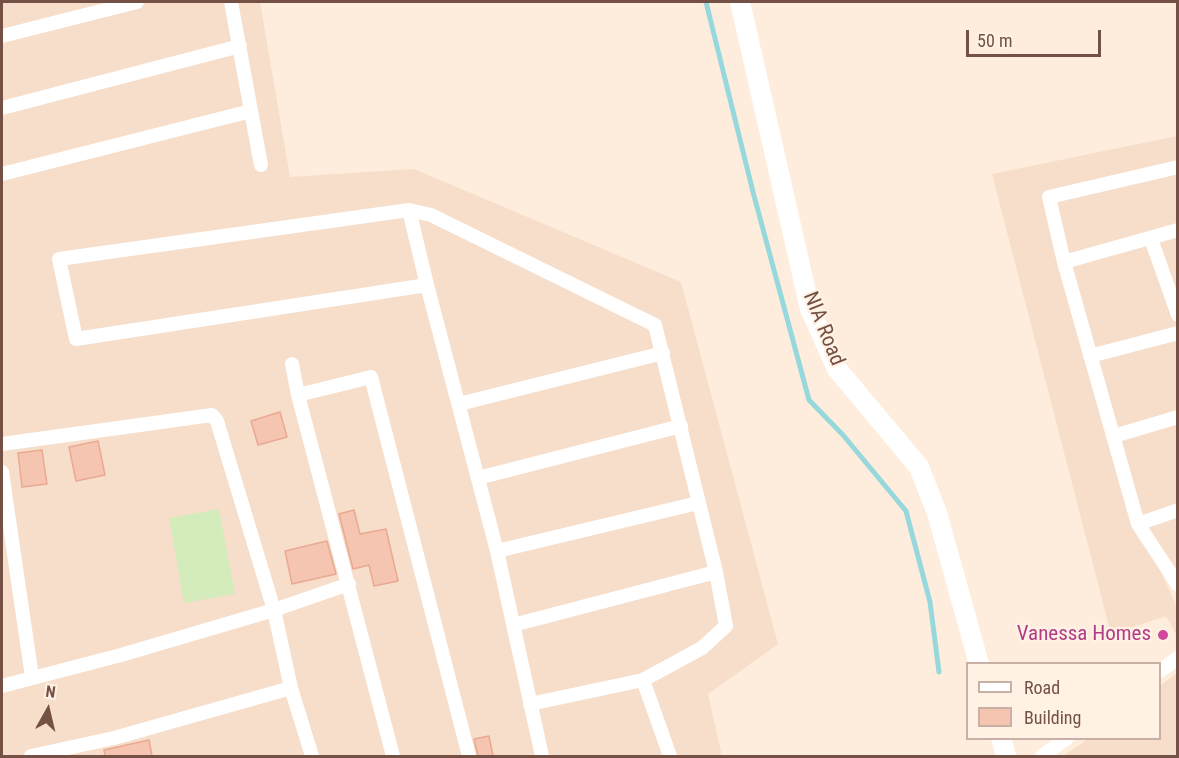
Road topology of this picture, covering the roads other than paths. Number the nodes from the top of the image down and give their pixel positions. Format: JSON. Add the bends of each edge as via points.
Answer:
{"nodes":[{"id":1,"x":137,"y":2,"type":"edge"},
{"id":2,"x":231,"y":2,"type":"edge"},
{"id":3,"x":740,"y":2,"type":"edge"},
{"id":4,"x":2,"y":36,"type":"edge"},
{"id":5,"x":240,"y":46,"type":"junction"},
{"id":6,"x":2,"y":108,"type":"edge"},
{"id":7,"x":251,"y":111,"type":"junction"},
{"id":8,"x":261,"y":165,"type":"dead end"},
{"id":9,"x":1178,"y":167,"type":"edge"},
{"id":10,"x":2,"y":174,"type":"edge"},
{"id":11,"x":409,"y":210,"type":"junction"},
{"id":12,"x":1178,"y":231,"type":"edge"},
{"id":13,"x":1151,"y":239,"type":"junction"},
{"id":14,"x":1064,"y":262,"type":"junction"},
{"id":15,"x":427,"y":285,"type":"junction"},
{"id":16,"x":1178,"y":315,"type":"edge"},
{"id":17,"x":1178,"y":333,"type":"edge"},
{"id":18,"x":663,"y":353,"type":"junction"},
{"id":19,"x":1090,"y":356,"type":"junction"},
{"id":20,"x":292,"y":364,"type":"dead end"},
{"id":21,"x":298,"y":395,"type":"junction"},
{"id":22,"x":459,"y":404,"type":"junction"},
{"id":23,"x":1178,"y":417,"type":"edge"},
{"id":24,"x":681,"y":426,"type":"junction"},
{"id":25,"x":1114,"y":436,"type":"junction"},
{"id":26,"x":2,"y":444,"type":"edge"},
{"id":27,"x":2,"y":472,"type":"edge"},
{"id":28,"x":478,"y":478,"type":"junction"},
{"id":29,"x":698,"y":503,"type":"junction"},
{"id":30,"x":1178,"y":510,"type":"edge"},
{"id":31,"x":1138,"y":524,"type":"junction"},
{"id":32,"x":497,"y":551,"type":"junction"},
{"id":33,"x":716,"y":572,"type":"junction"},
{"id":34,"x":349,"y":584,"type":"junction"},
{"id":35,"x":1178,"y":585,"type":"edge"},
{"id":36,"x":274,"y":610,"type":"junction"},
{"id":37,"x":513,"y":625,"type":"junction"},
{"id":38,"x":1178,"y":658,"type":"edge"},
{"id":39,"x":979,"y":662,"type":"edge"},
{"id":40,"x":1161,"y":670,"type":"edge"},
{"id":41,"x":32,"y":677,"type":"junction"},
{"id":42,"x":643,"y":680,"type":"junction"},
{"id":43,"x":2,"y":686,"type":"edge"},
{"id":44,"x":291,"y":688,"type":"junction"},
{"id":45,"x":530,"y":704,"type":"junction"},
{"id":46,"x":1002,"y":740,"type":"edge"},
{"id":47,"x":1064,"y":740,"type":"edge"},
{"id":48,"x":31,"y":756,"type":"edge"},
{"id":49,"x":308,"y":756,"type":"edge"},
{"id":50,"x":393,"y":756,"type":"edge"},
{"id":51,"x":469,"y":756,"type":"edge"},
{"id":52,"x":542,"y":756,"type":"edge"},
{"id":53,"x":670,"y":756,"type":"edge"},
{"id":54,"x":1006,"y":756,"type":"edge"},
{"id":55,"x":1042,"y":756,"type":"edge"}],
"edges":[{"from":1,"to":4,"type":"street"},
{"from":2,"to":5,"type":"street"},
{"from":3,"to":39,"type":"street","name":"NIA Road","via":[[810,309],[837,369],[919,467]]},
{"from":5,"to":6,"type":"street"},
{"from":5,"to":7,"type":"street"},
{"from":7,"to":8,"type":"street"},
{"from":7,"to":10,"type":"street"},
{"from":9,"to":14,"type":"street","via":[[1049,196]]},
{"from":11,"to":15,"type":"street"},
{"from":11,"to":15,"type":"street","via":[[59,259],[76,339]]},
{"from":11,"to":18,"type":"street","via":[[430,215],[655,326]]},
{"from":12,"to":13,"type":"street"},
{"from":13,"to":14,"type":"street"},
{"from":13,"to":16,"type":"street"},
{"from":14,"to":19,"type":"street"},
{"from":15,"to":22,"type":"street"},
{"from":17,"to":19,"type":"street"},
{"from":18,"to":22,"type":"street"},
{"from":18,"to":24,"type":"street"},
{"from":19,"to":25,"type":"street"},
{"from":20,"to":21,"type":"street"},
{"from":21,"to":34,"type":"street"},
{"from":21,"to":51,"type":"street","via":[[371,376]]},
{"from":22,"to":28,"type":"street"},
{"from":23,"to":25,"type":"street"},
{"from":24,"to":28,"type":"street"},
{"from":24,"to":29,"type":"street"},
{"from":25,"to":31,"type":"street"},
{"from":26,"to":36,"type":"street","via":[[212,415]]},
{"from":27,"to":41,"type":"street"},
{"from":28,"to":32,"type":"street"},
{"from":29,"to":32,"type":"street"},
{"from":29,"to":33,"type":"street"},
{"from":30,"to":31,"type":"street"},
{"from":31,"to":35,"type":"street"},
{"from":32,"to":37,"type":"street"},
{"from":33,"to":37,"type":"street"},
{"from":33,"to":42,"type":"street","via":[[726,626],[702,648]]},
{"from":34,"to":36,"type":"street"},
{"from":34,"to":50,"type":"street"},
{"from":36,"to":41,"type":"street","via":[[121,656]]},
{"from":36,"to":44,"type":"street"},
{"from":37,"to":45,"type":"street"},
{"from":38,"to":40,"type":"street"},
{"from":41,"to":43,"type":"street"},
{"from":42,"to":45,"type":"street"},
{"from":42,"to":53,"type":"street"},
{"from":44,"to":48,"type":"street","via":[[114,738]]},
{"from":44,"to":49,"type":"street"},
{"from":45,"to":52,"type":"street"},
{"from":46,"to":54,"type":"street"},
{"from":47,"to":55,"type":"street"}]}
